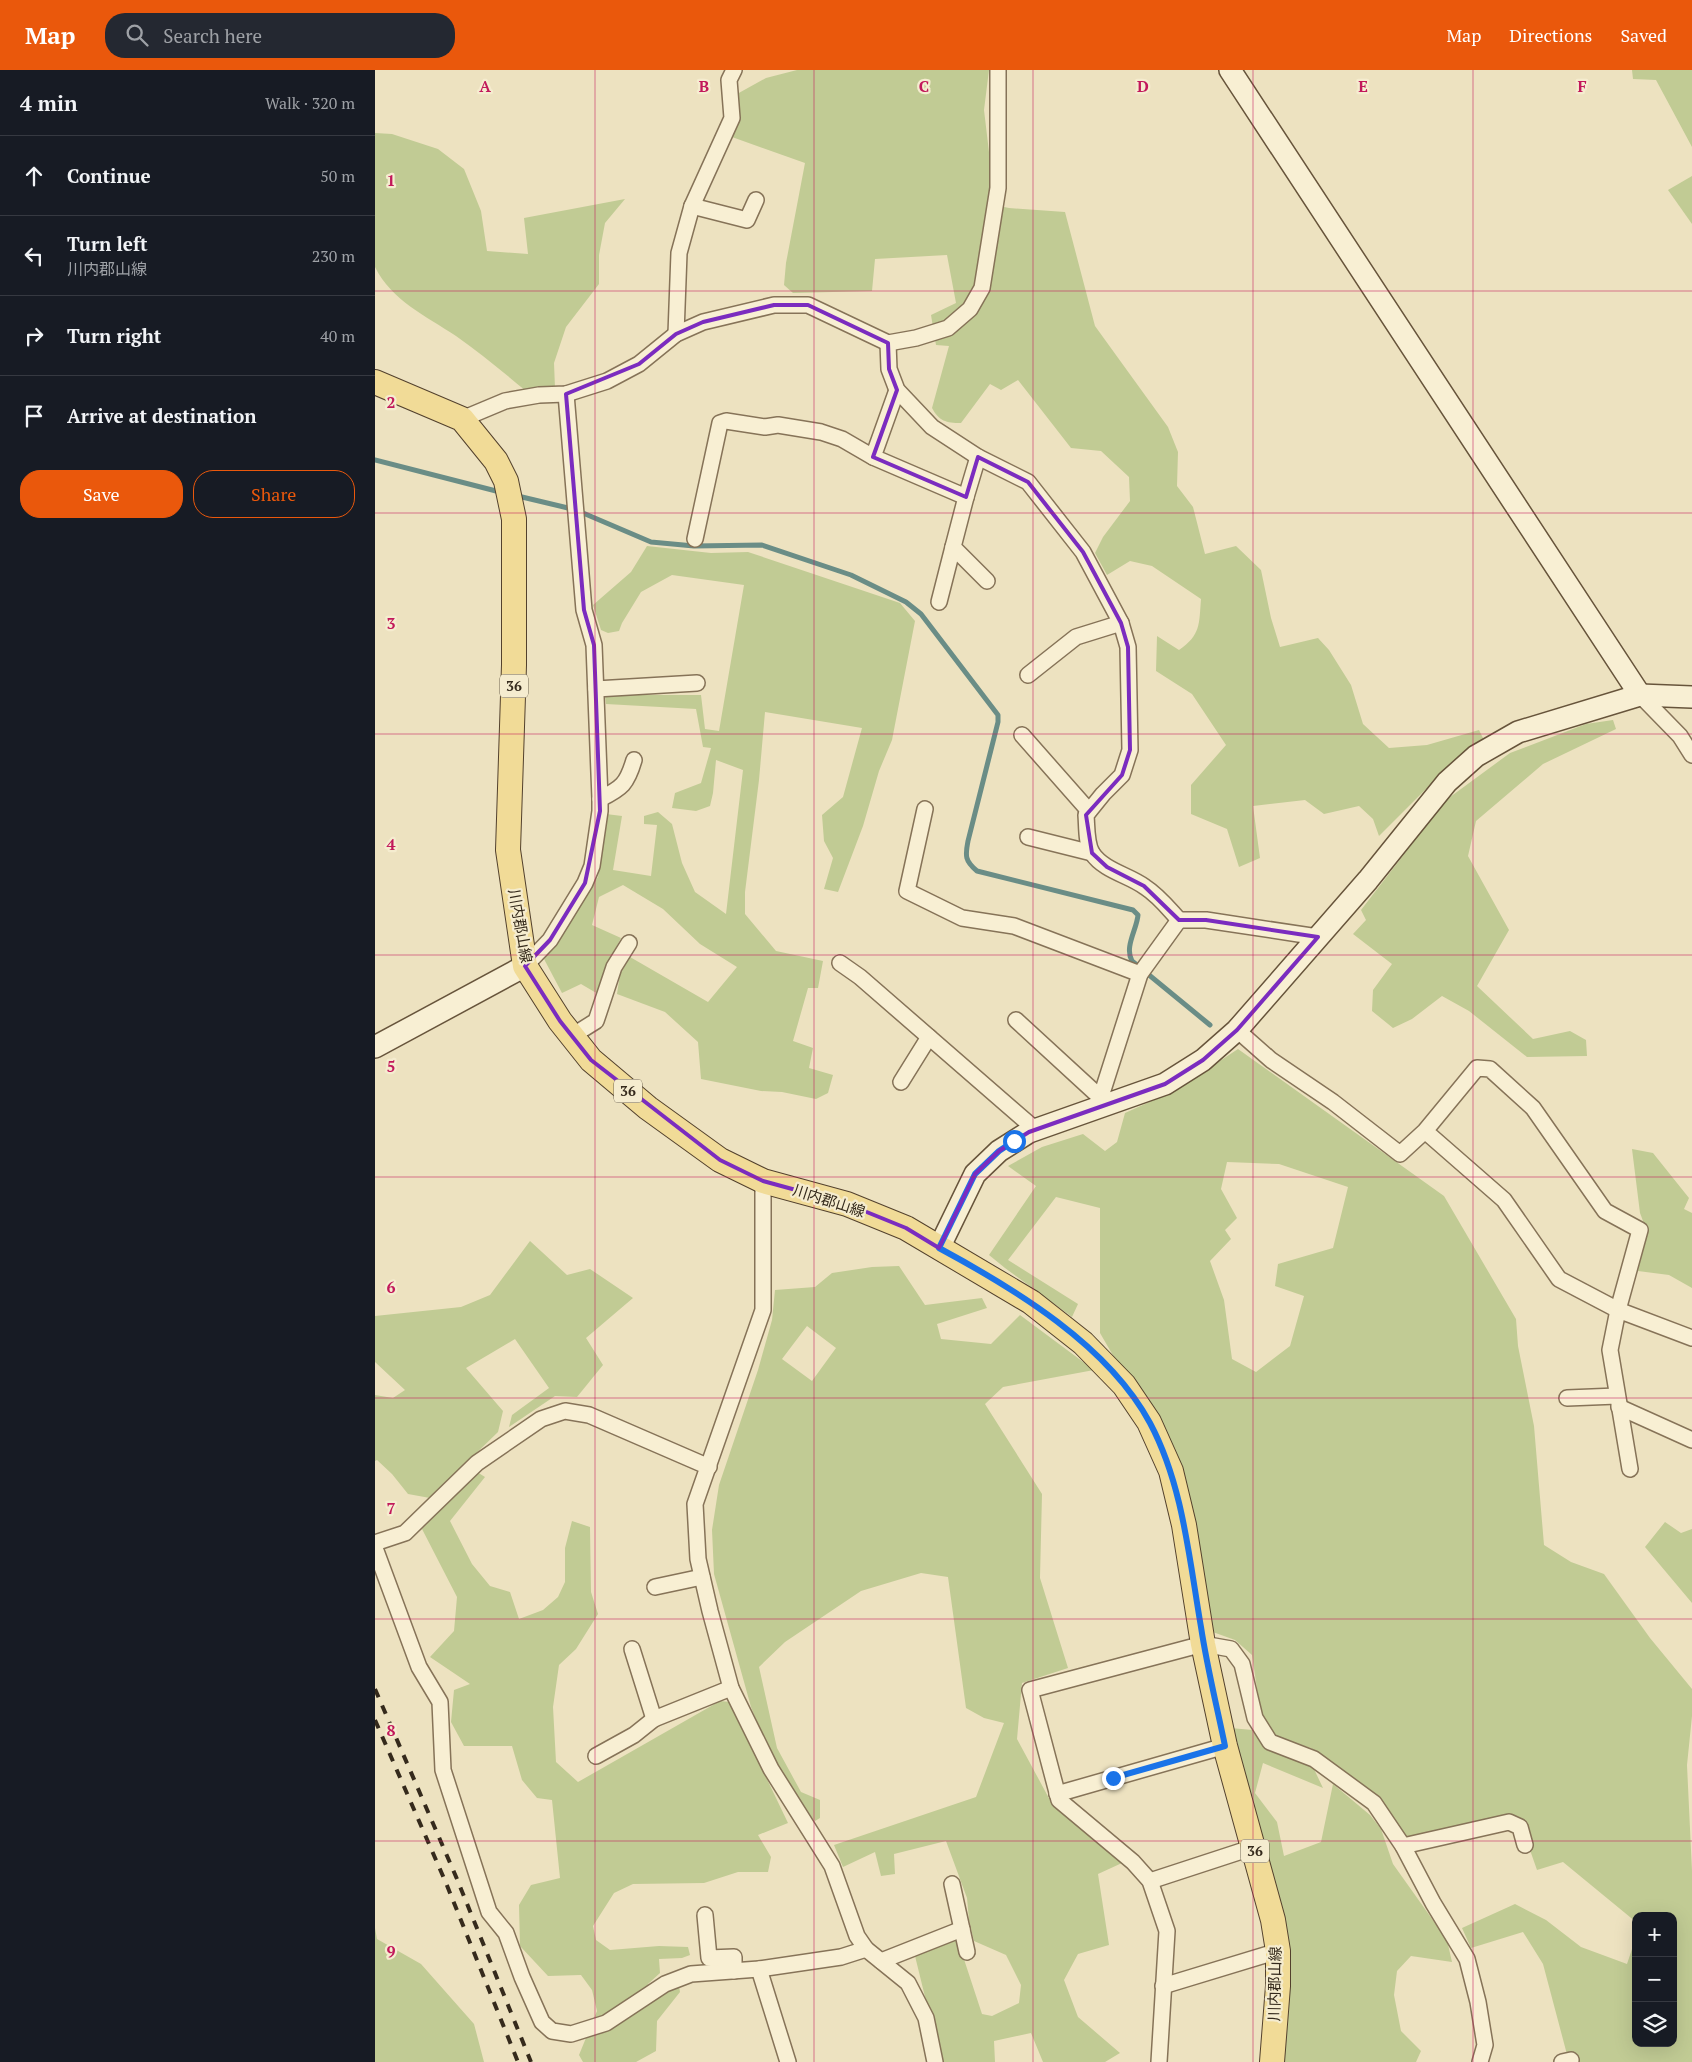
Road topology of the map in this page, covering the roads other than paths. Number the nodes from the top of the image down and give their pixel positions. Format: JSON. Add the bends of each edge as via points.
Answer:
{"nodes":[{"id":1,"x":734,"y":70,"type":"edge"},
{"id":2,"x":998,"y":70,"type":"edge"},
{"id":3,"x":1230,"y":70,"type":"edge"},
{"id":4,"x":756,"y":200,"type":"dead end"},
{"id":5,"x":693,"y":206,"type":"junction"},
{"id":6,"x":676,"y":334,"type":"junction"},
{"id":7,"x":888,"y":342,"type":"junction"},
{"id":8,"x":375,"y":382,"type":"edge"},
{"id":9,"x":897,"y":390,"type":"junction"},
{"id":10,"x":566,"y":394,"type":"junction"},
{"id":11,"x":462,"y":419,"type":"junction"},
{"id":12,"x":873,"y":457,"type":"junction"},
{"id":13,"x":978,"y":457,"type":"junction"},
{"id":14,"x":965,"y":497,"type":"junction"},
{"id":15,"x":695,"y":538,"type":"dead end"},
{"id":16,"x":953,"y":547,"type":"junction"},
{"id":17,"x":987,"y":581,"type":"dead end"},
{"id":18,"x":939,"y":602,"type":"dead end"},
{"id":19,"x":1121,"y":623,"type":"junction"},
{"id":20,"x":1028,"y":675,"type":"dead end"},
{"id":21,"x":697,"y":683,"type":"dead end"},
{"id":22,"x":596,"y":689,"type":"junction"},
{"id":23,"x":1640,"y":695,"type":"junction"},
{"id":24,"x":1692,"y":697,"type":"edge"},
{"id":25,"x":1022,"y":735,"type":"dead end"},
{"id":26,"x":1692,"y":755,"type":"edge"},
{"id":27,"x":634,"y":760,"type":"dead end"},
{"id":28,"x":600,"y":799,"type":"junction"},
{"id":29,"x":925,"y":809,"type":"dead end"},
{"id":30,"x":1089,"y":811,"type":"junction"},
{"id":31,"x":1028,"y":837,"type":"dead end"},
{"id":32,"x":1092,"y":853,"type":"junction"},
{"id":33,"x":1179,"y":920,"type":"junction"},
{"id":34,"x":1318,"y":937,"type":"junction"},
{"id":35,"x":629,"y":943,"type":"dead end"},
{"id":36,"x":840,"y":963,"type":"dead end"},
{"id":37,"x":525,"y":966,"type":"junction"},
{"id":38,"x":1142,"y":972,"type":"junction"},
{"id":39,"x":1015,"y":1020,"type":"dead end"},
{"id":40,"x":1237,"y":1030,"type":"junction"},
{"id":41,"x":572,"y":1036,"type":"junction"},
{"id":42,"x":929,"y":1037,"type":"junction"},
{"id":43,"x":375,"y":1047,"type":"edge"},
{"id":44,"x":901,"y":1082,"type":"dead end"},
{"id":45,"x":1099,"y":1104,"type":"junction"},
{"id":46,"x":1036,"y":1130,"type":"junction"},
{"id":47,"x":1425,"y":1132,"type":"junction"},
{"id":48,"x":763,"y":1181,"type":"junction"},
{"id":49,"x":939,"y":1248,"type":"junction"},
{"id":50,"x":1618,"y":1310,"type":"junction"},
{"id":51,"x":1692,"y":1338,"type":"edge"},
{"id":52,"x":1567,"y":1398,"type":"dead end"},
{"id":53,"x":1618,"y":1402,"type":"junction"},
{"id":54,"x":1692,"y":1440,"type":"edge"},
{"id":55,"x":709,"y":1467,"type":"junction"},
{"id":56,"x":1630,"y":1469,"type":"dead end"},
{"id":57,"x":375,"y":1543,"type":"edge"},
{"id":58,"x":375,"y":1548,"type":"edge"},
{"id":59,"x":702,"y":1577,"type":"junction"},
{"id":60,"x":655,"y":1587,"type":"dead end"},
{"id":61,"x":1203,"y":1644,"type":"junction"},
{"id":62,"x":632,"y":1649,"type":"dead end"},
{"id":63,"x":731,"y":1688,"type":"junction"},
{"id":64,"x":654,"y":1719,"type":"junction"},
{"id":65,"x":1225,"y":1746,"type":"junction"},
{"id":66,"x":596,"y":1756,"type":"dead end"},
{"id":67,"x":1057,"y":1794,"type":"junction"},
{"id":68,"x":1525,"y":1845,"type":"dead end"},
{"id":69,"x":1403,"y":1846,"type":"junction"},
{"id":70,"x":1254,"y":1848,"type":"junction"},
{"id":71,"x":1150,"y":1880,"type":"junction"},
{"id":72,"x":953,"y":1884,"type":"dead end"},
{"id":73,"x":705,"y":1915,"type":"dead end"},
{"id":74,"x":962,"y":1929,"type":"junction"},
{"id":75,"x":866,"y":1949,"type":"junction"},
{"id":76,"x":1278,"y":1951,"type":"junction"},
{"id":77,"x":967,"y":1952,"type":"dead end"},
{"id":78,"x":881,"y":1961,"type":"junction"},
{"id":79,"x":759,"y":1969,"type":"junction"},
{"id":80,"x":734,"y":1970,"type":"junction"},
{"id":81,"x":1163,"y":1986,"type":"junction"},
{"id":82,"x":788,"y":2062,"type":"edge"},
{"id":83,"x":935,"y":2062,"type":"edge"},
{"id":84,"x":1159,"y":2062,"type":"edge"},
{"id":85,"x":1272,"y":2062,"type":"edge"},
{"id":86,"x":1480,"y":2062,"type":"edge"}],
"edges":[{"from":1,"to":5,"type":"street","via":[[729,80],[732,118]]},
{"from":2,"to":7,"type":"street","via":[[998,188],[982,288],[970,309],[949,328]]},
{"from":3,"to":23,"type":"street"},
{"from":4,"to":5,"type":"street","via":[[747,220]]},
{"from":5,"to":6,"type":"street","via":[[679,253]]},
{"from":6,"to":7,"type":"street","via":[[703,322],[774,305],[808,305]]},
{"from":6,"to":10,"type":"street","via":[[639,364],[607,381]]},
{"from":7,"to":9,"type":"street","via":[[889,370]]},
{"from":8,"to":11,"type":"main road","name":"川内郡山線","number":"36"},
{"from":9,"to":12,"type":"street"},
{"from":9,"to":13,"type":"street","via":[[933,427]]},
{"from":10,"to":11,"type":"street","via":[[505,401]]},
{"from":10,"to":22,"type":"street","via":[[584,610],[594,645]]},
{"from":11,"to":37,"type":"main road","name":"川内郡山線","number":"36","via":[[496,461],[506,481],[514,520],[514,665],[508,850]]},
{"from":12,"to":14,"type":"street"},
{"from":12,"to":15,"type":"street","via":[[821,432],[778,425],[719,423]]},
{"from":13,"to":14,"type":"street"},
{"from":13,"to":19,"type":"street","via":[[1028,482],[1083,552]]},
{"from":14,"to":16,"type":"street"},
{"from":16,"to":17,"type":"street"},
{"from":16,"to":18,"type":"street"},
{"from":19,"to":20,"type":"street","via":[[1076,637]]},
{"from":19,"to":30,"type":"street","via":[[1128,648],[1130,750],[1122,775]]},
{"from":21,"to":22,"type":"street"},
{"from":22,"to":28,"type":"street"},
{"from":23,"to":24,"type":"street"},
{"from":23,"to":26,"type":"street","via":[[1680,736]]},
{"from":23,"to":34,"type":"street","via":[[1518,732],[1476,756],[1447,782]]},
{"from":25,"to":30,"type":"street"},
{"from":27,"to":28,"type":"street","via":[[629,778],[620,789]]},
{"from":28,"to":37,"type":"street","via":[[592,866],[585,883],[550,940]]},
{"from":29,"to":38,"type":"street","via":[[907,891],[962,918],[1013,926]]},
{"from":30,"to":32,"type":"street","via":[[1086,815],[1087,836]]},
{"from":31,"to":32,"type":"street"},
{"from":32,"to":33,"type":"street","via":[[1107,867],[1163,901]]},
{"from":33,"to":34,"type":"street","via":[[1206,920]]},
{"from":33,"to":38,"type":"street"},
{"from":34,"to":40,"type":"street"},
{"from":35,"to":41,"type":"street","via":[[614,967],[596,1021]]},
{"from":36,"to":42,"type":"street"},
{"from":37,"to":41,"type":"main road","name":"川内郡山線","number":"36"},
{"from":37,"to":43,"type":"street"},
{"from":38,"to":45,"type":"street"},
{"from":39,"to":45,"type":"street"},
{"from":40,"to":45,"type":"street","via":[[1203,1060],[1165,1084]]},
{"from":40,"to":47,"type":"street","via":[[1271,1060],[1333,1102],[1400,1154]]},
{"from":41,"to":48,"type":"main road","name":"川内郡山線","number":"36","via":[[591,1060],[648,1108],[719,1160]]},
{"from":42,"to":44,"type":"street"},
{"from":42,"to":46,"type":"street"},
{"from":45,"to":46,"type":"street"},
{"from":46,"to":49,"type":"street","via":[[999,1151],[975,1174]]},
{"from":47,"to":50,"type":"street","via":[[1504,1200],[1559,1279]]},
{"from":47,"to":50,"type":"street","via":[[1477,1068],[1490,1069],[1533,1108],[1605,1211],[1640,1230]]},
{"from":48,"to":49,"type":"main road","name":"川内郡山線","number":"36","via":[[847,1204],[906,1228]]},
{"from":48,"to":55,"type":"street","via":[[763,1310]]},
{"from":49,"to":61,"type":"main road","name":"川内郡山線","number":"36","via":[[1031,1302],[1083,1343],[1124,1385],[1144,1415],[1171,1471],[1184,1525]]},
{"from":50,"to":51,"type":"street"},
{"from":50,"to":53,"type":"street","via":[[1610,1350]]},
{"from":52,"to":53,"type":"street"},
{"from":53,"to":54,"type":"street"},
{"from":53,"to":56,"type":"street"},
{"from":55,"to":57,"type":"street","via":[[589,1415],[565,1411],[541,1419],[477,1463],[405,1532]]},
{"from":55,"to":59,"type":"street","via":[[695,1504]]},
{"from":58,"to":80,"type":"street","via":[[419,1667],[439,1702],[443,1770],[489,1912],[506,1933],[542,2022],[552,2031],[571,2034],[606,2023],[665,1984],[691,1974]]},
{"from":59,"to":60,"type":"street"},
{"from":59,"to":63,"type":"street"},
{"from":61,"to":65,"type":"main road","name":"川内郡山線","number":"36"},
{"from":61,"to":67,"type":"street","via":[[1030,1690]]},
{"from":61,"to":69,"type":"street","via":[[1231,1649],[1242,1664],[1255,1718],[1269,1742],[1314,1759],[1374,1803]]},
{"from":62,"to":64,"type":"street"},
{"from":63,"to":64,"type":"street"},
{"from":63,"to":75,"type":"street","via":[[771,1769],[832,1866],[857,1936]]},
{"from":64,"to":66,"type":"street","via":[[634,1735]]},
{"from":65,"to":67,"type":"street"},
{"from":65,"to":70,"type":"main road","name":"川内郡山線","number":"36"},
{"from":67,"to":71,"type":"street","via":[[1059,1800]]},
{"from":68,"to":69,"type":"street","via":[[1520,1827],[1509,1822]]},
{"from":69,"to":86,"type":"street","via":[[1467,1959],[1485,2045]]},
{"from":70,"to":71,"type":"street"},
{"from":70,"to":76,"type":"main road","name":"川内郡山線","number":"36"},
{"from":71,"to":81,"type":"street","via":[[1167,1931]]},
{"from":72,"to":74,"type":"street"},
{"from":73,"to":80,"type":"street","via":[[709,1958],[733,1957]]},
{"from":74,"to":77,"type":"street"},
{"from":74,"to":78,"type":"street"},
{"from":75,"to":78,"type":"street"},
{"from":75,"to":79,"type":"street","via":[[841,1957]]},
{"from":76,"to":81,"type":"street"},
{"from":76,"to":85,"type":"main road","name":"川内郡山線","number":"36"},
{"from":78,"to":83,"type":"street","via":[[908,1983],[926,2018]]},
{"from":79,"to":80,"type":"street"},
{"from":79,"to":82,"type":"street"},
{"from":81,"to":84,"type":"street"}]}
